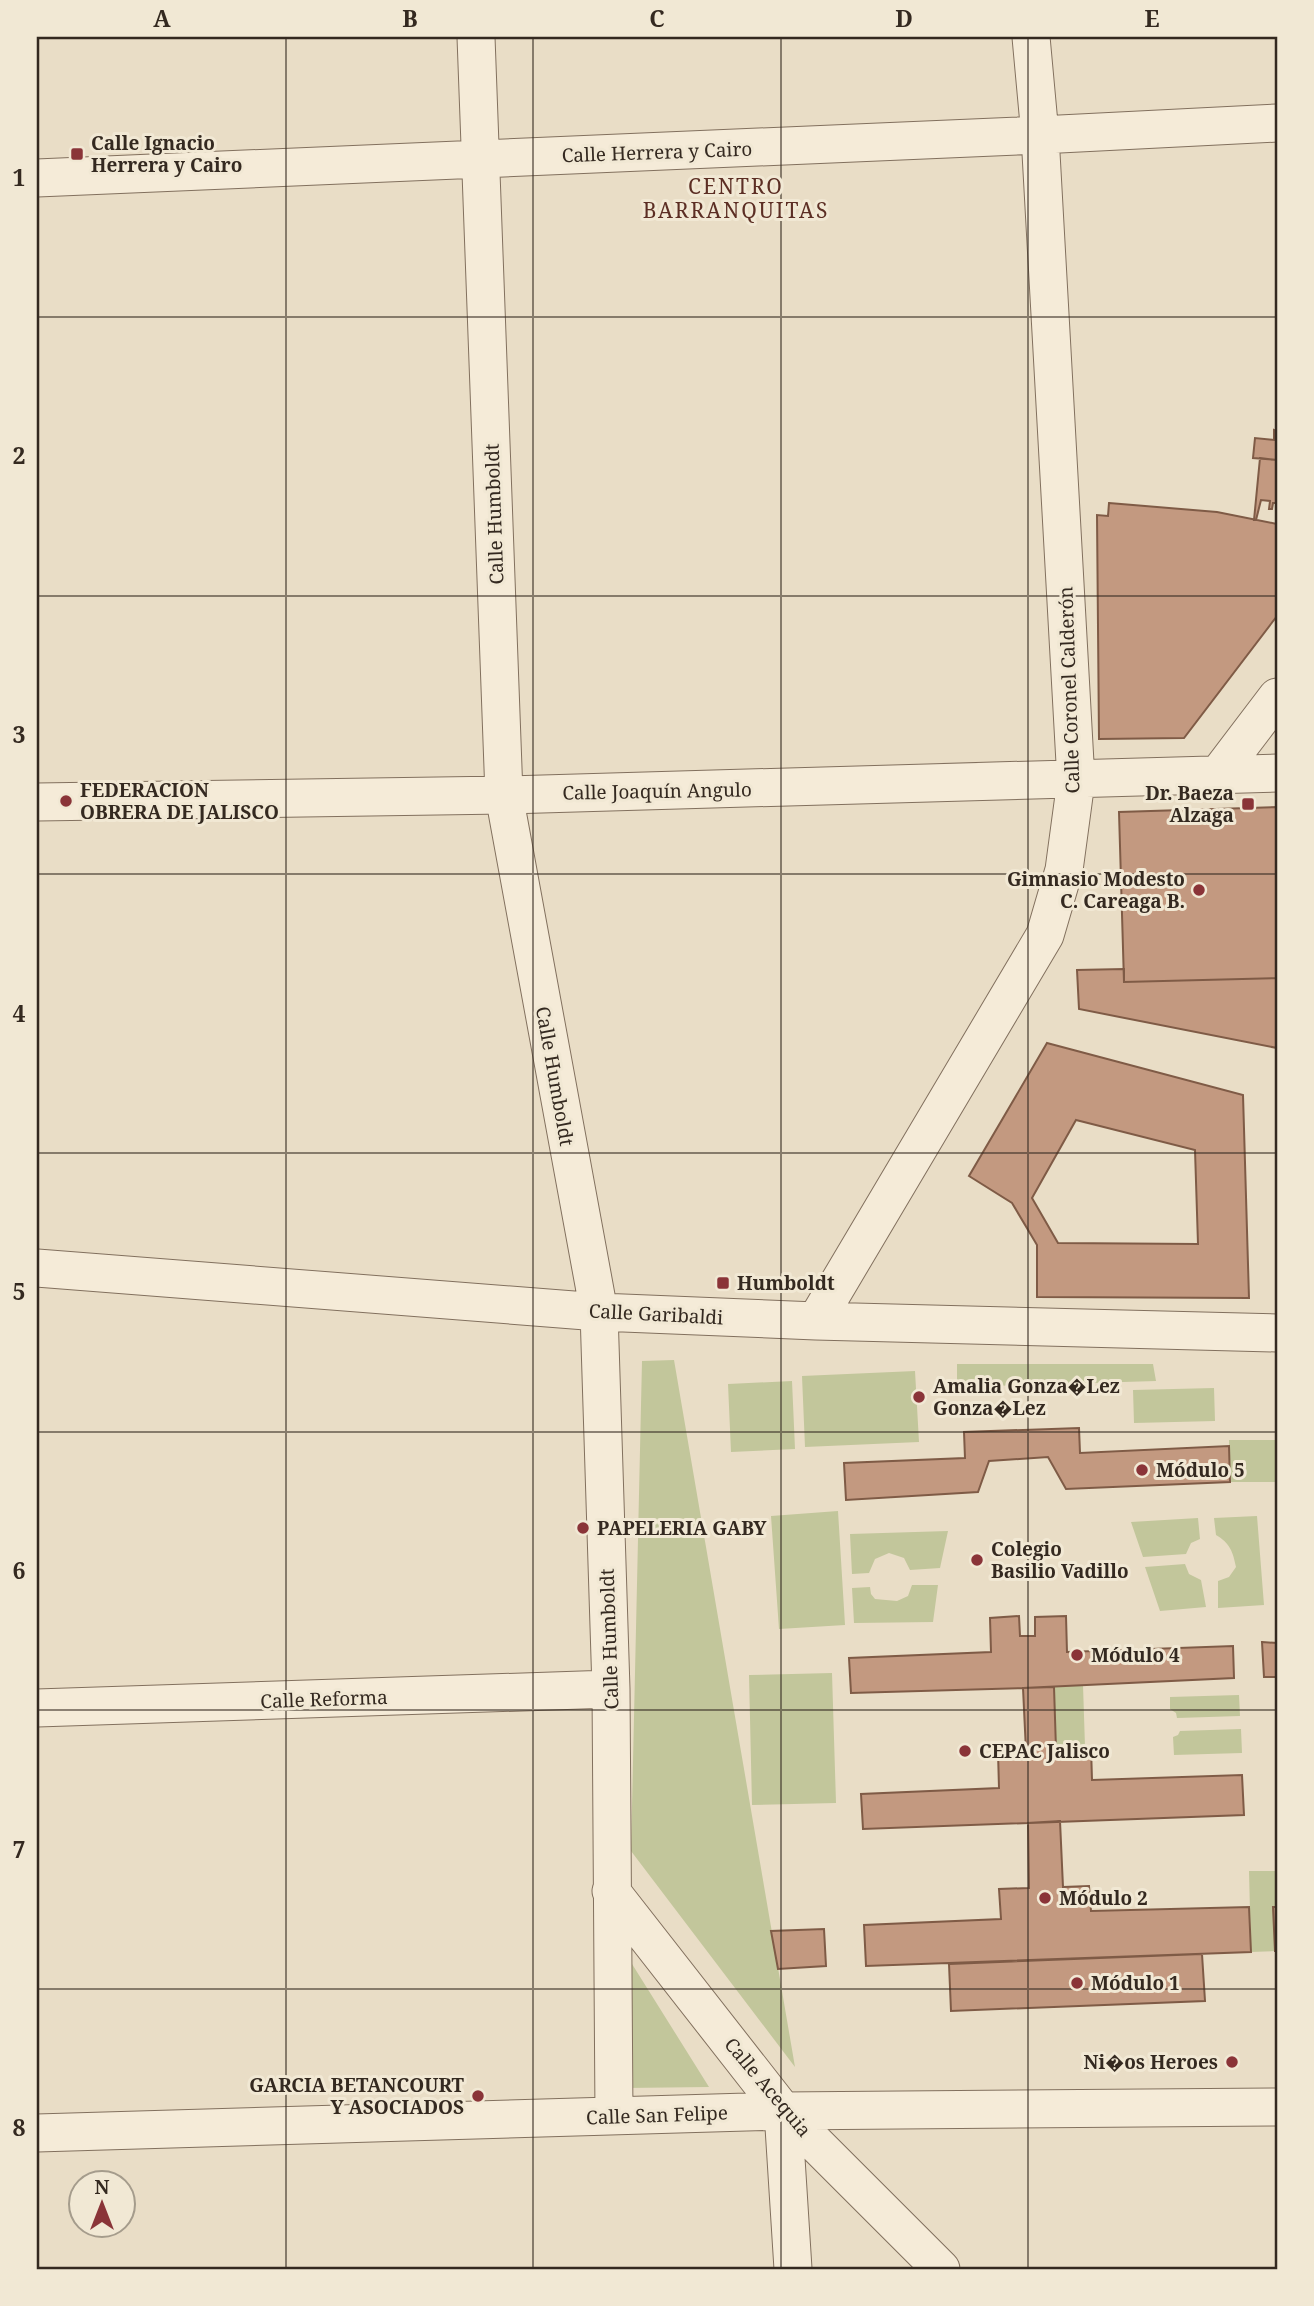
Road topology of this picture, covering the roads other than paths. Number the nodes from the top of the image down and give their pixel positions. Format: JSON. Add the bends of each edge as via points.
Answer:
{"nodes":[{"id":1,"x":476,"y":37,"type":"edge"},
{"id":2,"x":1031,"y":37,"type":"edge"},
{"id":3,"x":1277,"y":122,"type":"edge"},
{"id":4,"x":1040,"y":135,"type":"junction"},
{"id":5,"x":481,"y":159,"type":"junction"},
{"id":6,"x":37,"y":178,"type":"edge"},
{"id":7,"x":1277,"y":696,"type":"edge"},
{"id":8,"x":1277,"y":773,"type":"edge"},
{"id":9,"x":1217,"y":776,"type":"junction"},
{"id":10,"x":1076,"y":781,"type":"junction"},
{"id":11,"x":504,"y":795,"type":"junction"},
{"id":12,"x":37,"y":802,"type":"edge"},
{"id":13,"x":37,"y":1268,"type":"edge"},
{"id":14,"x":599,"y":1312,"type":"junction"},
{"id":15,"x":816,"y":1321,"type":"junction"},
{"id":16,"x":1277,"y":1333,"type":"edge"},
{"id":17,"x":611,"y":1689,"type":"junction"},
{"id":18,"x":37,"y":1708,"type":"edge"},
{"id":19,"x":611,"y":1891,"type":"junction"},
{"id":20,"x":1277,"y":2106,"type":"edge"},
{"id":21,"x":783,"y":2111,"type":"junction"},
{"id":22,"x":614,"y":2116,"type":"junction"},
{"id":23,"x":37,"y":2133,"type":"edge"},
{"id":24,"x":793,"y":2269,"type":"edge"},
{"id":25,"x":941,"y":2269,"type":"edge"}],
"edges":[{"from":1,"to":5,"type":"street","name":"Calle Humboldt"},
{"from":2,"to":4,"type":"street","name":"Calle Coronel Calderón"},
{"from":3,"to":4,"type":"street","name":"Calle Herrera y Cairo"},
{"from":4,"to":5,"type":"street","name":"Calle Herrera y Cairo"},
{"from":4,"to":10,"type":"street","name":"Calle Coronel Calderón"},
{"from":5,"to":6,"type":"street","name":"Calle Herrera y Cairo"},
{"from":5,"to":11,"type":"street","name":"Calle Humboldt"},
{"from":7,"to":9,"type":"street"},
{"from":8,"to":9,"type":"street","name":"Calle Joaquín Angulo"},
{"from":9,"to":10,"type":"street","name":"Calle Joaquín Angulo"},
{"from":10,"to":11,"type":"street","name":"Calle Joaquín Angulo"},
{"from":10,"to":15,"type":"street","name":"Calle Coronel Calderón","via":[[1064,870],[1045,935]]},
{"from":11,"to":12,"type":"street","name":"Calle Joaquín Angulo"},
{"from":11,"to":14,"type":"street","name":"Calle Humboldt"},
{"from":13,"to":14,"type":"street","name":"Calle Garibaldi"},
{"from":14,"to":15,"type":"street","name":"Calle Garibaldi"},
{"from":14,"to":17,"type":"street","name":"Calle Humboldt"},
{"from":15,"to":16,"type":"street","name":"Calle Garibaldi"},
{"from":17,"to":18,"type":"street","name":"Calle Reforma"},
{"from":17,"to":19,"type":"street","name":"Calle Humboldt"},
{"from":19,"to":21,"type":"street","name":"Calle Acequia"},
{"from":19,"to":22,"type":"street","name":"Calle Humboldt"},
{"from":20,"to":21,"type":"street","name":"Calle San Felipe"},
{"from":21,"to":22,"type":"street","name":"Calle San Felipe"},
{"from":21,"to":24,"type":"street"},
{"from":21,"to":25,"type":"street","name":"Calle Acequia"},
{"from":22,"to":23,"type":"street","name":"Calle San Felipe"}]}
